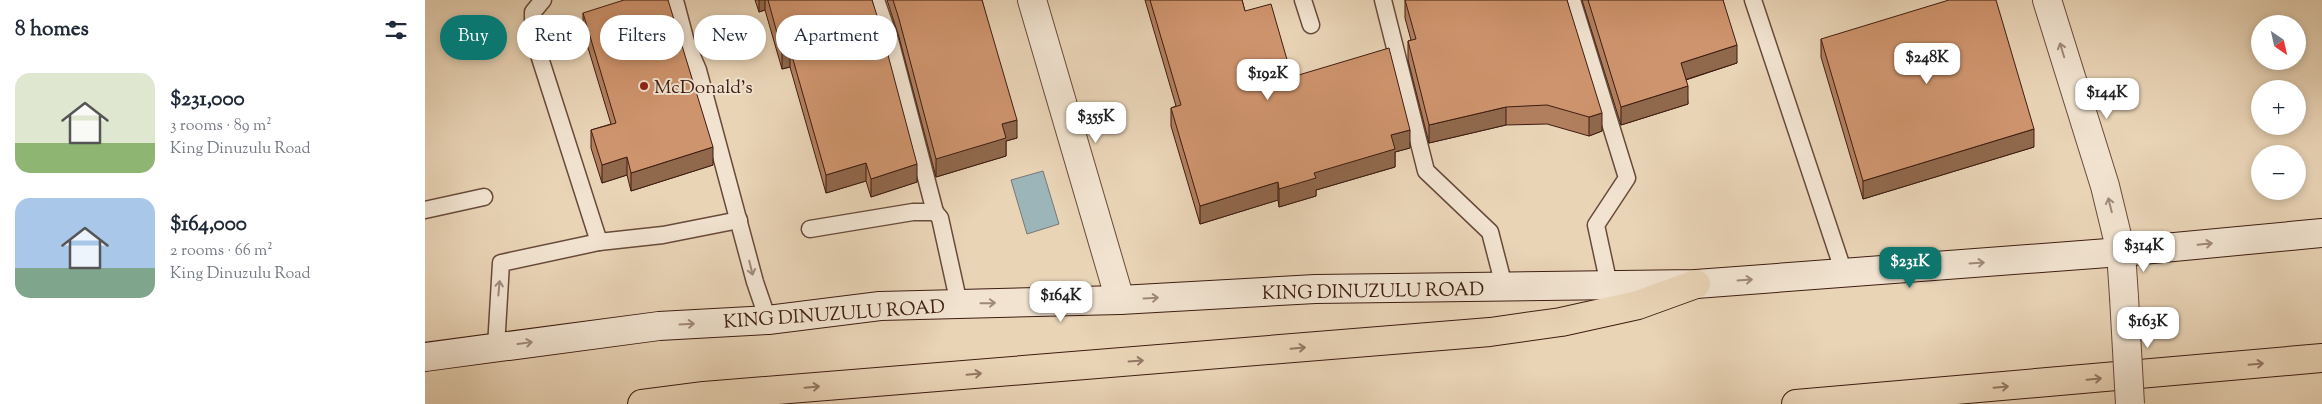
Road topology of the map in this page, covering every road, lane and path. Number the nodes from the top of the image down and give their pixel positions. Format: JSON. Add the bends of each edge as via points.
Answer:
{"nodes":[{"id":1,"x":543,"y":0,"type":"edge"},
{"id":2,"x":672,"y":0,"type":"edge"},
{"id":3,"x":876,"y":0,"type":"edge"},
{"id":4,"x":1032,"y":0,"type":"edge"},
{"id":5,"x":1303,"y":0,"type":"edge"},
{"id":6,"x":1383,"y":0,"type":"edge"},
{"id":7,"x":1572,"y":0,"type":"edge"},
{"id":8,"x":1753,"y":0,"type":"edge"},
{"id":9,"x":2047,"y":0,"type":"edge"},
{"id":10,"x":1311,"y":25,"type":"dead end"},
{"id":11,"x":484,"y":197,"type":"dead end"},
{"id":12,"x":425,"y":210,"type":"edge"},
{"id":13,"x":935,"y":212,"type":"junction"},
{"id":14,"x":739,"y":220,"type":"junction"},
{"id":15,"x":810,"y":229,"type":"dead end"},
{"id":16,"x":2322,"y":233,"type":"edge"},
{"id":17,"x":599,"y":242,"type":"junction"},
{"id":18,"x":2121,"y":252,"type":"junction"},
{"id":19,"x":1844,"y":273,"type":"junction"},
{"id":20,"x":1696,"y":284,"type":"junction"},
{"id":21,"x":1609,"y":285,"type":"junction"},
{"id":22,"x":1504,"y":286,"type":"junction"},
{"id":23,"x":1119,"y":300,"type":"junction"},
{"id":24,"x":959,"y":304,"type":"junction"},
{"id":25,"x":768,"y":320,"type":"junction"},
{"id":26,"x":496,"y":347,"type":"junction"},
{"id":27,"x":425,"y":356,"type":"edge"},
{"id":28,"x":2322,"y":358,"type":"edge"},
{"id":29,"x":642,"y":404,"type":"edge"},
{"id":30,"x":1796,"y":404,"type":"edge"},
{"id":31,"x":2130,"y":404,"type":"edge"}],
"edges":[{"from":1,"to":17,"type":"lane","via":[[533,12],[533,36]]},
{"from":2,"to":14,"type":"lane","via":[[698,70]]},
{"from":3,"to":13,"type":"lane"},
{"from":4,"to":23,"type":"main road"},
{"from":5,"to":10,"type":"lane"},
{"from":6,"to":22,"type":"lane","via":[[1426,172],[1490,232]]},
{"from":7,"to":21,"type":"lane","via":[[1627,178],[1596,225]]},
{"from":8,"to":19,"type":"lane"},
{"from":18,"to":9,"type":"main road","one_way":true,"via":[[2105,186]]},
{"from":11,"to":12,"type":"lane"},
{"from":13,"to":15,"type":"lane","via":[[913,212]]},
{"from":13,"to":24,"type":"lane","via":[[940,218]]},
{"from":14,"to":17,"type":"lane","via":[[663,235]]},
{"from":14,"to":25,"type":"lane","one_way":true},
{"from":18,"to":16,"type":"main road","name":"KING DINUZULU ROAD","one_way":true},
{"from":26,"to":17,"type":"lane","one_way":true,"via":[[501,263]]},
{"from":19,"to":18,"type":"main road","name":"KING DINUZULU ROAD","one_way":true},
{"from":18,"to":31,"type":"main road","bridge":true},
{"from":20,"to":19,"type":"main road","name":"KING DINUZULU ROAD","one_way":true},
{"from":20,"to":21,"type":"main road","name":"KING DINUZULU ROAD"},
{"from":29,"to":20,"type":"highway","one_way":true,"via":[[704,396],[1490,332],[1561,322],[1629,307]]},
{"from":21,"to":22,"type":"main road","name":"KING DINUZULU ROAD"},
{"from":23,"to":22,"type":"main road","name":"KING DINUZULU ROAD","one_way":true,"via":[[1315,289]]},
{"from":24,"to":23,"type":"main road","name":"KING DINUZULU ROAD","one_way":true},
{"from":24,"to":25,"type":"main road","name":"KING DINUZULU ROAD","via":[[880,306]]},
{"from":26,"to":25,"type":"main road","name":"KING DINUZULU ROAD","one_way":true,"via":[[659,326]]},
{"from":26,"to":27,"type":"main road","name":"KING DINUZULU ROAD"},
{"from":30,"to":28,"type":"highway","one_way":true}]}
